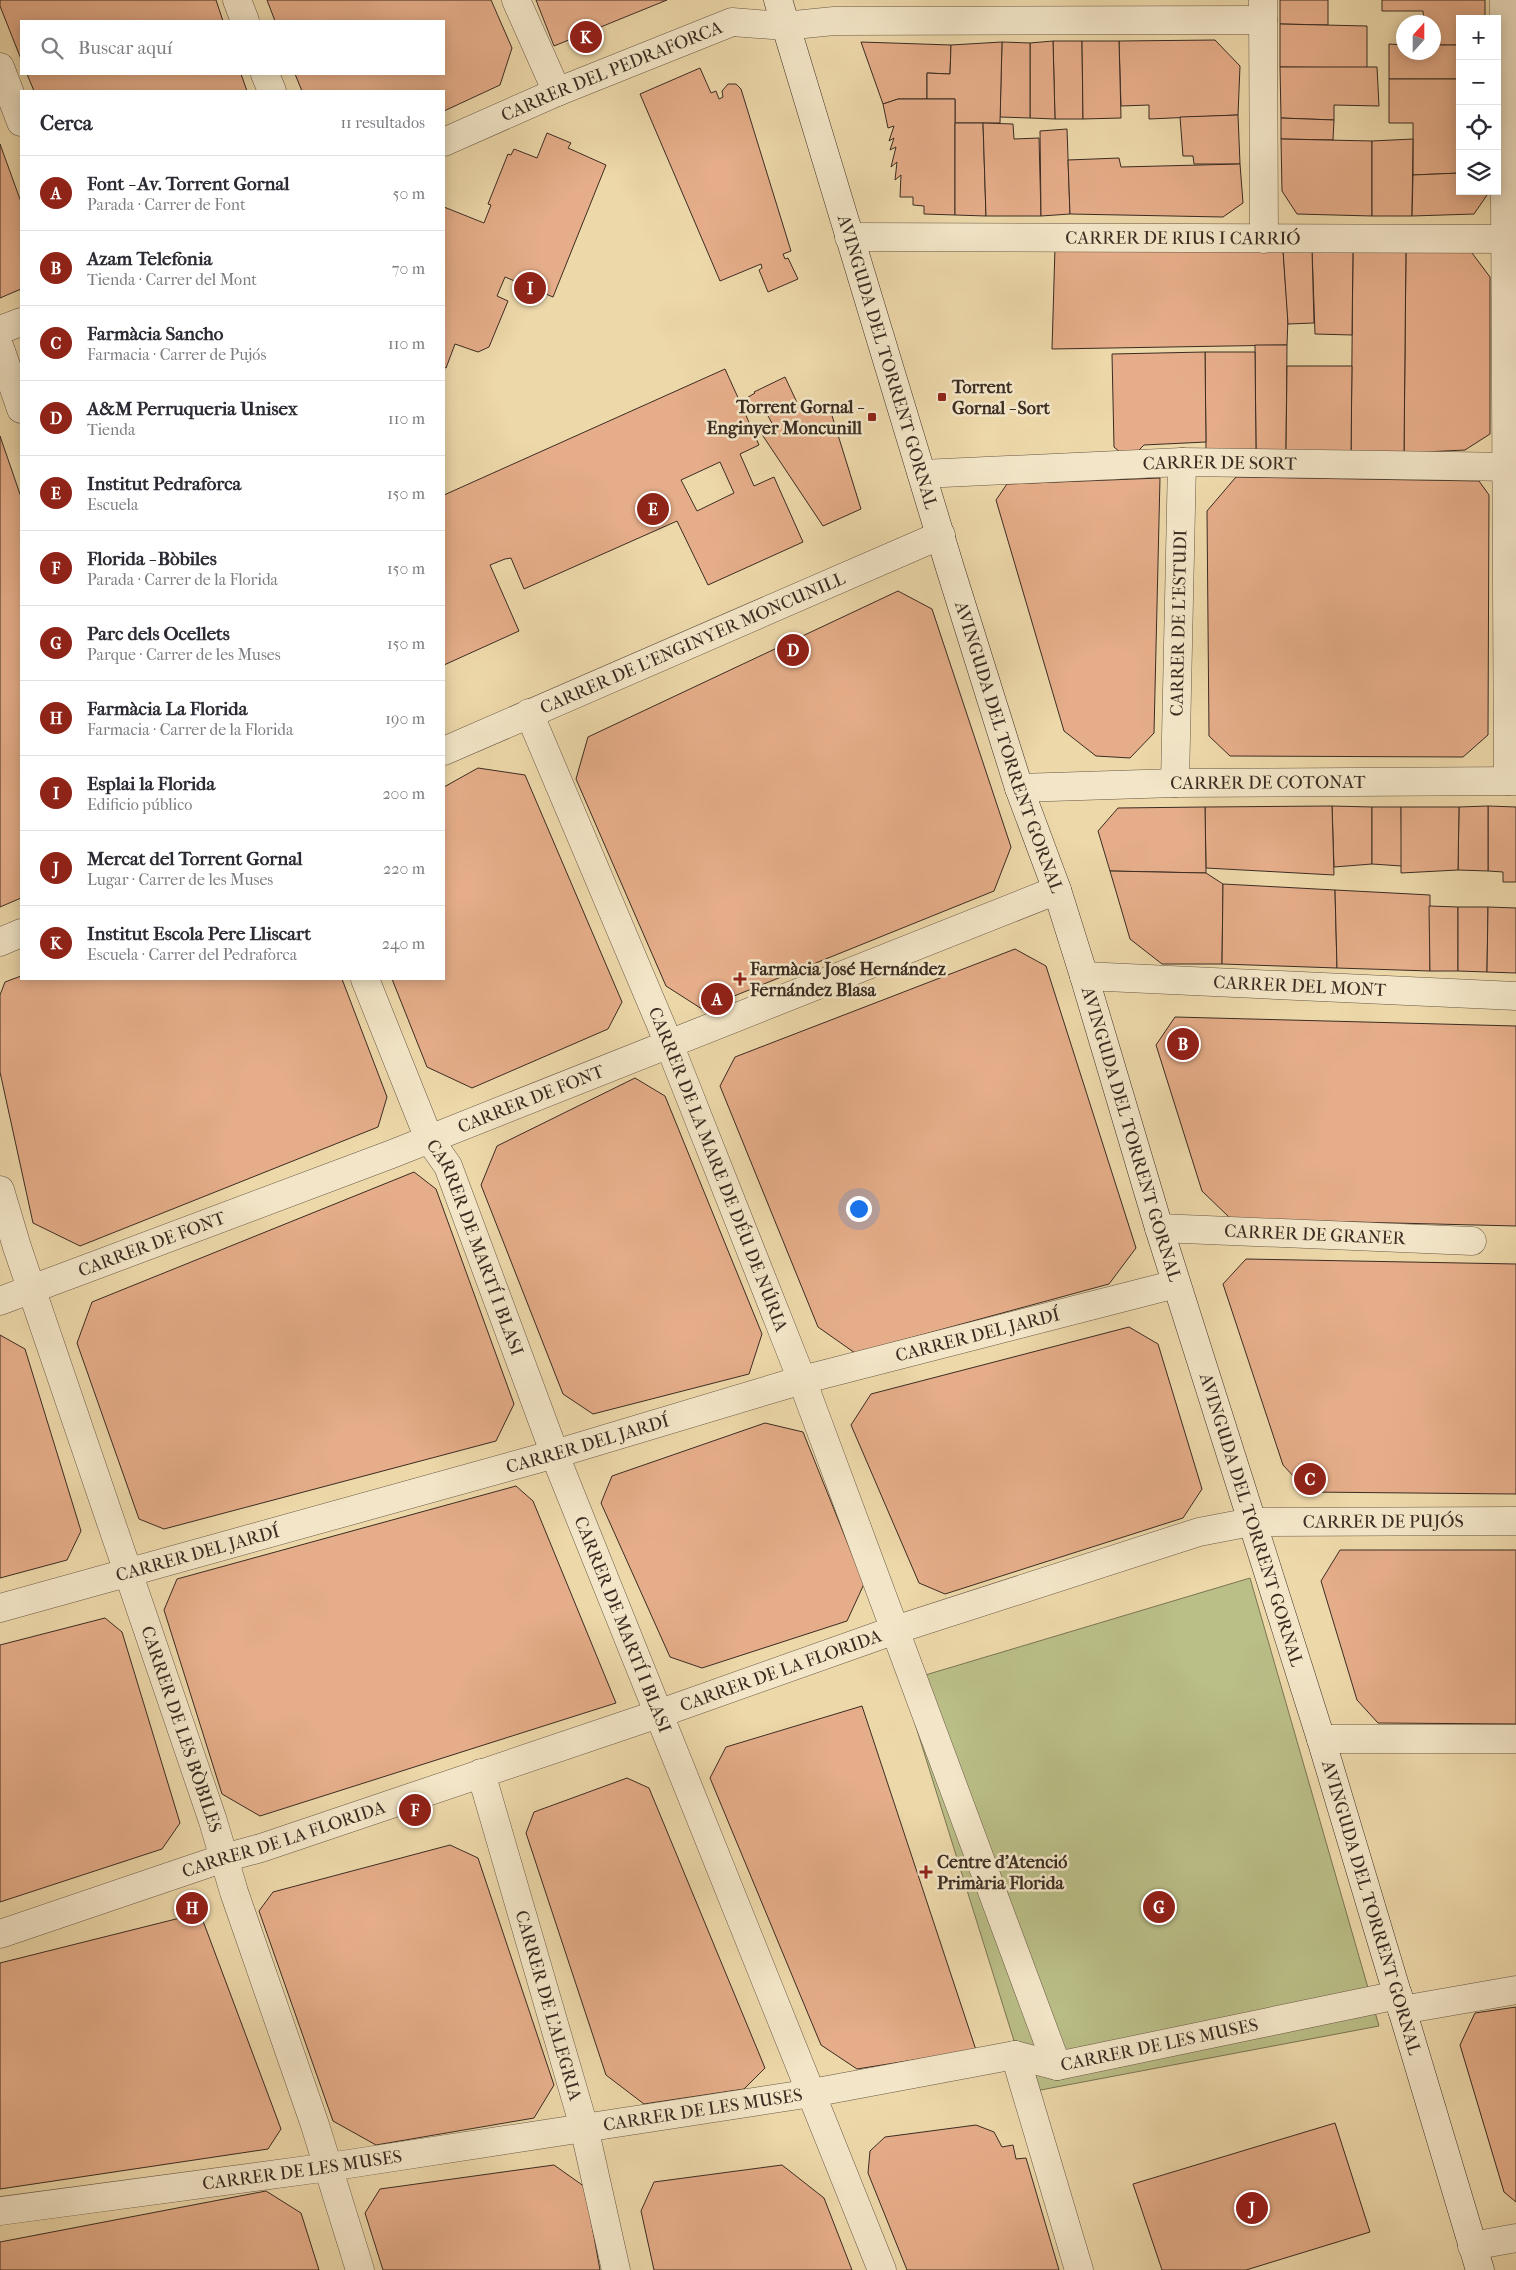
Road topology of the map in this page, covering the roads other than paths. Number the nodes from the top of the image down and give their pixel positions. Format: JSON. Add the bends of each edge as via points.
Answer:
{"nodes":[{"id":1,"x":237,"y":0,"type":"edge"},
{"id":2,"x":516,"y":0,"type":"edge"},
{"id":3,"x":778,"y":0,"type":"edge"},
{"id":4,"x":1504,"y":0,"type":"edge"},
{"id":5,"x":1263,"y":10,"type":"edge"},
{"id":6,"x":245,"y":20,"type":"edge"},
{"id":7,"x":784,"y":26,"type":"junction"},
{"id":8,"x":0,"y":68,"type":"edge"},
{"id":9,"x":265,"y":75,"type":"edge"},
{"id":10,"x":272,"y":90,"type":"edge"},
{"id":11,"x":557,"y":92,"type":"junction"},
{"id":12,"x":20,"y":119,"type":"edge"},
{"id":13,"x":445,"y":142,"type":"edge"},
{"id":14,"x":849,"y":237,"type":"junction"},
{"id":15,"x":1264,"y":239,"type":"junction"},
{"id":16,"x":1510,"y":239,"type":"edge"},
{"id":17,"x":20,"y":322,"type":"edge"},
{"id":18,"x":0,"y":330,"type":"edge"},
{"id":19,"x":0,"y":348,"type":"edge"},
{"id":20,"x":20,"y":406,"type":"edge"},
{"id":21,"x":1182,"y":462,"type":"junction"},
{"id":22,"x":1510,"y":467,"type":"edge"},
{"id":23,"x":922,"y":474,"type":"junction"},
{"id":24,"x":941,"y":535,"type":"junction"},
{"id":25,"x":528,"y":713,"type":"junction"},
{"id":26,"x":445,"y":751,"type":"edge"},
{"id":27,"x":1512,"y":781,"type":"edge"},
{"id":28,"x":1175,"y":783,"type":"junction"},
{"id":29,"x":1019,"y":788,"type":"junction"},
{"id":30,"x":1057,"y":890,"type":"junction"},
{"id":31,"x":20,"y":933,"type":"edge"},
{"id":32,"x":0,"y":942,"type":"edge"},
{"id":33,"x":1084,"y":976,"type":"junction"},
{"id":34,"x":365,"y":980,"type":"edge"},
{"id":35,"x":1516,"y":996,"type":"edge"},
{"id":36,"x":669,"y":1044,"type":"junction"},
{"id":37,"x":429,"y":1139,"type":"junction"},
{"id":38,"x":0,"y":1190,"type":"edge"},
{"id":39,"x":1159,"y":1228,"type":"junction"},
{"id":40,"x":1472,"y":1241,"type":"dead end"},
{"id":41,"x":1176,"y":1284,"type":"junction"},
{"id":42,"x":32,"y":1289,"type":"junction"},
{"id":43,"x":0,"y":1301,"type":"edge"},
{"id":44,"x":802,"y":1380,"type":"junction"},
{"id":45,"x":555,"y":1454,"type":"junction"},
{"id":46,"x":1516,"y":1521,"type":"edge"},
{"id":47,"x":1251,"y":1522,"type":"junction"},
{"id":48,"x":129,"y":1573,"type":"junction"},
{"id":49,"x":0,"y":1608,"type":"edge"},
{"id":50,"x":895,"y":1630,"type":"junction"},
{"id":51,"x":658,"y":1714,"type":"junction"},
{"id":52,"x":1321,"y":1739,"type":"junction"},
{"id":53,"x":1516,"y":1739,"type":"edge"},
{"id":54,"x":481,"y":1773,"type":"junction"},
{"id":55,"x":224,"y":1858,"type":"junction"},
{"id":56,"x":0,"y":1934,"type":"edge"},
{"id":57,"x":1516,"y":1990,"type":"edge"},
{"id":58,"x":1400,"y":2003,"type":"junction"},
{"id":59,"x":1015,"y":2055,"type":"junction"},
{"id":60,"x":1057,"y":2066,"type":"junction"},
{"id":61,"x":812,"y":2094,"type":"junction"},
{"id":62,"x":584,"y":2127,"type":"junction"},
{"id":63,"x":329,"y":2167,"type":"junction"},
{"id":64,"x":0,"y":2211,"type":"edge"},
{"id":65,"x":1516,"y":2238,"type":"edge"},
{"id":66,"x":1476,"y":2258,"type":"edge"},
{"id":67,"x":360,"y":2270,"type":"edge"},
{"id":68,"x":616,"y":2270,"type":"edge"},
{"id":69,"x":882,"y":2270,"type":"edge"},
{"id":70,"x":1079,"y":2270,"type":"edge"}],
"edges":[{"from":1,"to":6,"type":"street"},
{"from":2,"to":11,"type":"street"},
{"from":3,"to":7,"type":"street","name":"AVINGUDA DEL TORRENT GORNAL"},
{"from":4,"to":16,"type":"street"},
{"from":5,"to":7,"type":"street","name":"CARRER DEL PEDRAFORCA","via":[[834,21]]},
{"from":5,"to":15,"type":"street"},
{"from":7,"to":11,"type":"street","name":"CARRER DEL PEDRAFORCA","via":[[732,22]]},
{"from":7,"to":14,"type":"street","name":"AVINGUDA DEL TORRENT GORNAL"},
{"from":8,"to":12,"type":"street"},
{"from":9,"to":10,"type":"street"},
{"from":11,"to":13,"type":"street","name":"CARRER DEL PEDRAFORCA"},
{"from":14,"to":15,"type":"street","name":"CARRER DE RIUS I CARRIÓ"},
{"from":14,"to":23,"type":"street","name":"AVINGUDA DEL TORRENT GORNAL"},
{"from":15,"to":16,"type":"street","name":"CARRER DE RIUS I CARRIÓ"},
{"from":16,"to":22,"type":"street"},
{"from":17,"to":18,"type":"street"},
{"from":19,"to":20,"type":"street"},
{"from":21,"to":22,"type":"street","name":"CARRER DE SORT"},
{"from":21,"to":23,"type":"street","name":"CARRER DE SORT"},
{"from":21,"to":28,"type":"street","name":"CARRER DE L'ESTUDI"},
{"from":22,"to":27,"type":"street"},
{"from":23,"to":24,"type":"street","name":"AVINGUDA DEL TORRENT GORNAL"},
{"from":24,"to":25,"type":"street","name":"CARRER DE L'ENGINYER MONCUNILL"},
{"from":24,"to":29,"type":"street","name":"AVINGUDA DEL TORRENT GORNAL"},
{"from":25,"to":26,"type":"street","name":"CARRER DE L'ENGINYER MONCUNILL"},
{"from":25,"to":36,"type":"street","name":"CARRER DE LA MARE DE DÉU DE NÚRIA"},
{"from":27,"to":28,"type":"street","name":"CARRER DE COTONAT"},
{"from":28,"to":29,"type":"street","name":"CARRER DE COTONAT"},
{"from":29,"to":30,"type":"street","name":"AVINGUDA DEL TORRENT GORNAL"},
{"from":30,"to":33,"type":"street","name":"AVINGUDA DEL TORRENT GORNAL"},
{"from":30,"to":36,"type":"street","name":"CARRER DE FONT"},
{"from":31,"to":32,"type":"street"},
{"from":33,"to":35,"type":"street","name":"CARRER DEL MONT"},
{"from":33,"to":39,"type":"street","name":"AVINGUDA DEL TORRENT GORNAL"},
{"from":34,"to":37,"type":"street","name":"CARRER DE MARTÍ I BLASI"},
{"from":36,"to":37,"type":"street","name":"CARRER DE FONT"},
{"from":36,"to":44,"type":"street","name":"CARRER DE LA MARE DE DÉU DE NÚRIA"},
{"from":37,"to":42,"type":"street","name":"CARRER DE FONT"},
{"from":37,"to":45,"type":"street","name":"CARRER DE MARTÍ I BLASI","via":[[448,1166]]},
{"from":38,"to":42,"type":"street","name":"CARRER DE LES BÒBILES"},
{"from":39,"to":40,"type":"street","name":"CARRER DE GRANER"},
{"from":39,"to":41,"type":"street","name":"AVINGUDA DEL TORRENT GORNAL"},
{"from":41,"to":44,"type":"street","name":"CARRER DEL JARDÍ"},
{"from":41,"to":47,"type":"street","name":"AVINGUDA DEL TORRENT GORNAL"},
{"from":42,"to":43,"type":"street","name":"CARRER DE FONT"},
{"from":42,"to":48,"type":"street","name":"CARRER DE LES BÒBILES"},
{"from":44,"to":45,"type":"street","name":"CARRER DEL JARDÍ"},
{"from":44,"to":50,"type":"street","name":"CARRER DE LA MARE DE DÉU DE NÚRIA"},
{"from":45,"to":48,"type":"street","name":"CARRER DEL JARDÍ"},
{"from":45,"to":51,"type":"street","name":"CARRER DE MARTÍ I BLASI"},
{"from":46,"to":47,"type":"street","name":"CARRER DE PUJÓS"},
{"from":47,"to":50,"type":"street","name":"CARRER DE LA FLORIDA","via":[[1199,1532]]},
{"from":47,"to":52,"type":"street","name":"AVINGUDA DEL TORRENT GORNAL"},
{"from":48,"to":49,"type":"street","name":"CARRER DEL JARDÍ"},
{"from":48,"to":55,"type":"street","name":"CARRER DE LES BÒBILES"},
{"from":50,"to":51,"type":"street","name":"CARRER DE LA FLORIDA"},
{"from":50,"to":60,"type":"street","name":"CARRER DE LA MARE DE DÉU DE NÚRIA"},
{"from":51,"to":54,"type":"street","name":"CARRER DE LA FLORIDA"},
{"from":51,"to":61,"type":"street","name":"CARRER DE MARTÍ I BLASI"},
{"from":52,"to":53,"type":"street"},
{"from":52,"to":58,"type":"street","name":"AVINGUDA DEL TORRENT GORNAL"},
{"from":54,"to":55,"type":"street","name":"CARRER DE LA FLORIDA"},
{"from":54,"to":62,"type":"street","name":"CARRER DE L'ALEGRIA"},
{"from":55,"to":56,"type":"street","name":"CARRER DE LA FLORIDA"},
{"from":55,"to":63,"type":"street","name":"CARRER DE LES BÒBILES"},
{"from":57,"to":58,"type":"street","name":"CARRER DE LES MUSES"},
{"from":58,"to":60,"type":"street","name":"CARRER DE LES MUSES"},
{"from":58,"to":66,"type":"street","name":"AVINGUDA DEL TORRENT GORNAL"},
{"from":59,"to":60,"type":"street","name":"CARRER DE LES MUSES"},
{"from":59,"to":61,"type":"street","name":"CARRER DE LES MUSES"},
{"from":59,"to":70,"type":"street"},
{"from":61,"to":62,"type":"street","name":"CARRER DE LES MUSES"},
{"from":61,"to":69,"type":"street","name":"CARRER DE MARTÍ I BLASI"},
{"from":62,"to":63,"type":"street","name":"CARRER DE LES MUSES"},
{"from":62,"to":68,"type":"street","name":"CARRER DE L'ALEGRIA"},
{"from":63,"to":64,"type":"street","name":"CARRER DE LES MUSES"},
{"from":63,"to":67,"type":"street","name":"CARRER DE LES BÒBILES"},
{"from":65,"to":66,"type":"street"}]}
